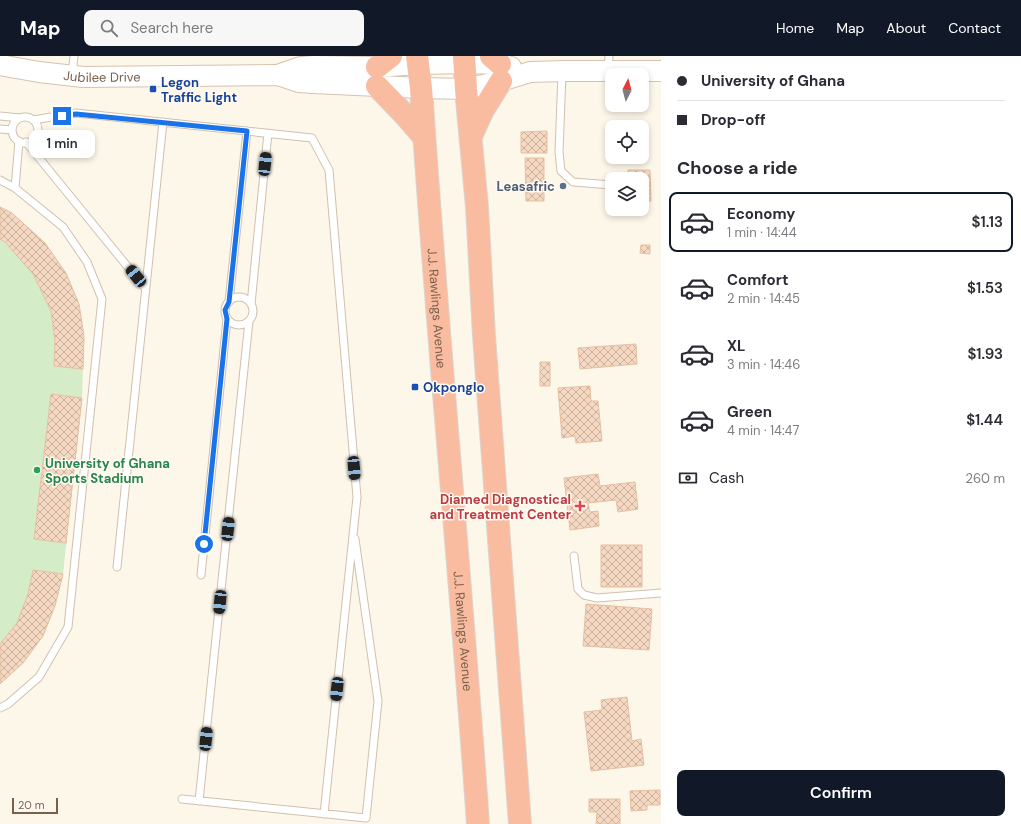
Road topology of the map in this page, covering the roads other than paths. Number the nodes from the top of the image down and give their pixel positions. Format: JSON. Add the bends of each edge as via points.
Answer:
{"nodes":[{"id":1,"x":74,"y":56,"type":"edge"},
{"id":2,"x":465,"y":59,"type":"edge"},
{"id":3,"x":417,"y":60,"type":"edge"},
{"id":4,"x":609,"y":64,"type":"edge"},
{"id":5,"x":0,"y":65,"type":"edge"},
{"id":6,"x":497,"y":67,"type":"edge"},
{"id":7,"x":382,"y":70,"type":"edge"},
{"id":8,"x":562,"y":71,"type":"junction"},
{"id":9,"x":661,"y":71,"type":"edge"},
{"id":10,"x":72,"y":76,"type":"junction"},
{"id":11,"x":421,"y":88,"type":"junction"},
{"id":12,"x":466,"y":89,"type":"junction"},
{"id":13,"x":0,"y":116,"type":"edge"},
{"id":14,"x":20,"y":118,"type":"junction"},
{"id":15,"x":33,"y":120,"type":"junction"},
{"id":16,"x":162,"y":122,"type":"junction"},
{"id":17,"x":0,"y":129,"type":"edge"},
{"id":18,"x":12,"y":130,"type":"junction"},
{"id":19,"x":247,"y":131,"type":"junction"},
{"id":20,"x":268,"y":133,"type":"junction"},
{"id":21,"x":424,"y":137,"type":"junction"},
{"id":22,"x":470,"y":137,"type":"junction"},
{"id":23,"x":23,"y":142,"type":"junction"},
{"id":24,"x":0,"y":180,"type":"edge"},
{"id":25,"x":605,"y":184,"type":"edge"},
{"id":26,"x":14,"y":188,"type":"junction"},
{"id":27,"x":145,"y":288,"type":"junction"},
{"id":28,"x":229,"y":302,"type":"junction"},
{"id":29,"x":251,"y":304,"type":"junction"},
{"id":30,"x":227,"y":319,"type":"junction"},
{"id":31,"x":249,"y":321,"type":"junction"},
{"id":32,"x":354,"y":526,"type":"junction"},
{"id":33,"x":574,"y":556,"type":"dead end"},
{"id":34,"x":117,"y":567,"type":"dead end"},
{"id":35,"x":201,"y":575,"type":"dead end"},
{"id":36,"x":661,"y":593,"type":"edge"},
{"id":37,"x":0,"y":708,"type":"edge"},
{"id":38,"x":182,"y":799,"type":"dead end"},
{"id":39,"x":199,"y":801,"type":"junction"},
{"id":40,"x":324,"y":814,"type":"junction"},
{"id":41,"x":478,"y":824,"type":"edge"},
{"id":42,"x":520,"y":824,"type":"edge"}],
"edges":[{"from":1,"to":10,"type":"lane"},
{"from":2,"to":3,"type":"street","name":"Jubilee Drive"},
{"from":2,"to":6,"type":"street","name":"Jubilee Drive"},
{"from":2,"to":12,"type":"highway"},
{"from":3,"to":7,"type":"street","name":"Jubilee Drive"},
{"from":3,"to":11,"type":"highway","name":"J.J. Rawlings Avenue"},
{"from":4,"to":8,"type":"street"},
{"from":4,"to":9,"type":"street"},
{"from":5,"to":10,"type":"street","name":"Jubilee Drive"},
{"from":6,"to":8,"type":"street","via":[[530,72]]},
{"from":6,"to":12,"type":"street","name":"Jubilee Drive"},
{"from":6,"to":22,"type":"highway","via":[[483,110]]},
{"from":7,"to":10,"type":"street","name":"Jubilee Drive","via":[[306,82],[278,75]]},
{"from":7,"to":11,"type":"street","name":"Jubilee Drive"},
{"from":7,"to":21,"type":"highway","via":[[404,114]]},
{"from":8,"to":25,"type":"lane","via":[[559,152],[561,171],[573,182]]},
{"from":11,"to":12,"type":"street","name":"Jubilee Drive"},
{"from":11,"to":21,"type":"highway","name":"J.J. Rawlings Avenue"},
{"from":12,"to":22,"type":"highway"},
{"from":13,"to":14,"type":"lane"},
{"from":14,"to":15,"type":"lane"},
{"from":14,"to":18,"type":"lane","via":[[14,123]]},
{"from":15,"to":16,"type":"lane","via":[[76,114]]},
{"from":15,"to":23,"type":"lane","via":[[38,131],[34,139]]},
{"from":16,"to":19,"type":"lane"},
{"from":16,"to":27,"type":"lane"},
{"from":17,"to":18,"type":"lane"},
{"from":18,"to":23,"type":"lane","via":[[14,137]]},
{"from":19,"to":20,"type":"lane"},
{"from":19,"to":28,"type":"lane"},
{"from":20,"to":29,"type":"lane"},
{"from":20,"to":32,"type":"lane","via":[[312,138],[328,170],[356,497]]},
{"from":21,"to":41,"type":"highway","name":"J.J. Rawlings Avenue"},
{"from":22,"to":42,"type":"highway"},
{"from":23,"to":26,"type":"lane"},
{"from":23,"to":27,"type":"lane"},
{"from":24,"to":26,"type":"lane"},
{"from":26,"to":37,"type":"lane","via":[[63,227],[87,262],[102,299],[68,627],[38,677]]},
{"from":27,"to":34,"type":"lane"},
{"from":28,"to":29,"type":"lane","via":[[238,297]]},
{"from":28,"to":30,"type":"lane","via":[[225,310]]},
{"from":29,"to":31,"type":"lane","via":[[253,313]]},
{"from":30,"to":31,"type":"lane","via":[[240,325]]},
{"from":30,"to":35,"type":"lane"},
{"from":31,"to":39,"type":"lane"},
{"from":32,"to":40,"type":"lane"},
{"from":32,"to":40,"type":"lane","via":[[378,701],[376,724],[366,818]]},
{"from":33,"to":36,"type":"lane","via":[[578,589],[584,595],[597,598]]},
{"from":38,"to":39,"type":"lane"},
{"from":39,"to":40,"type":"lane"}]}
